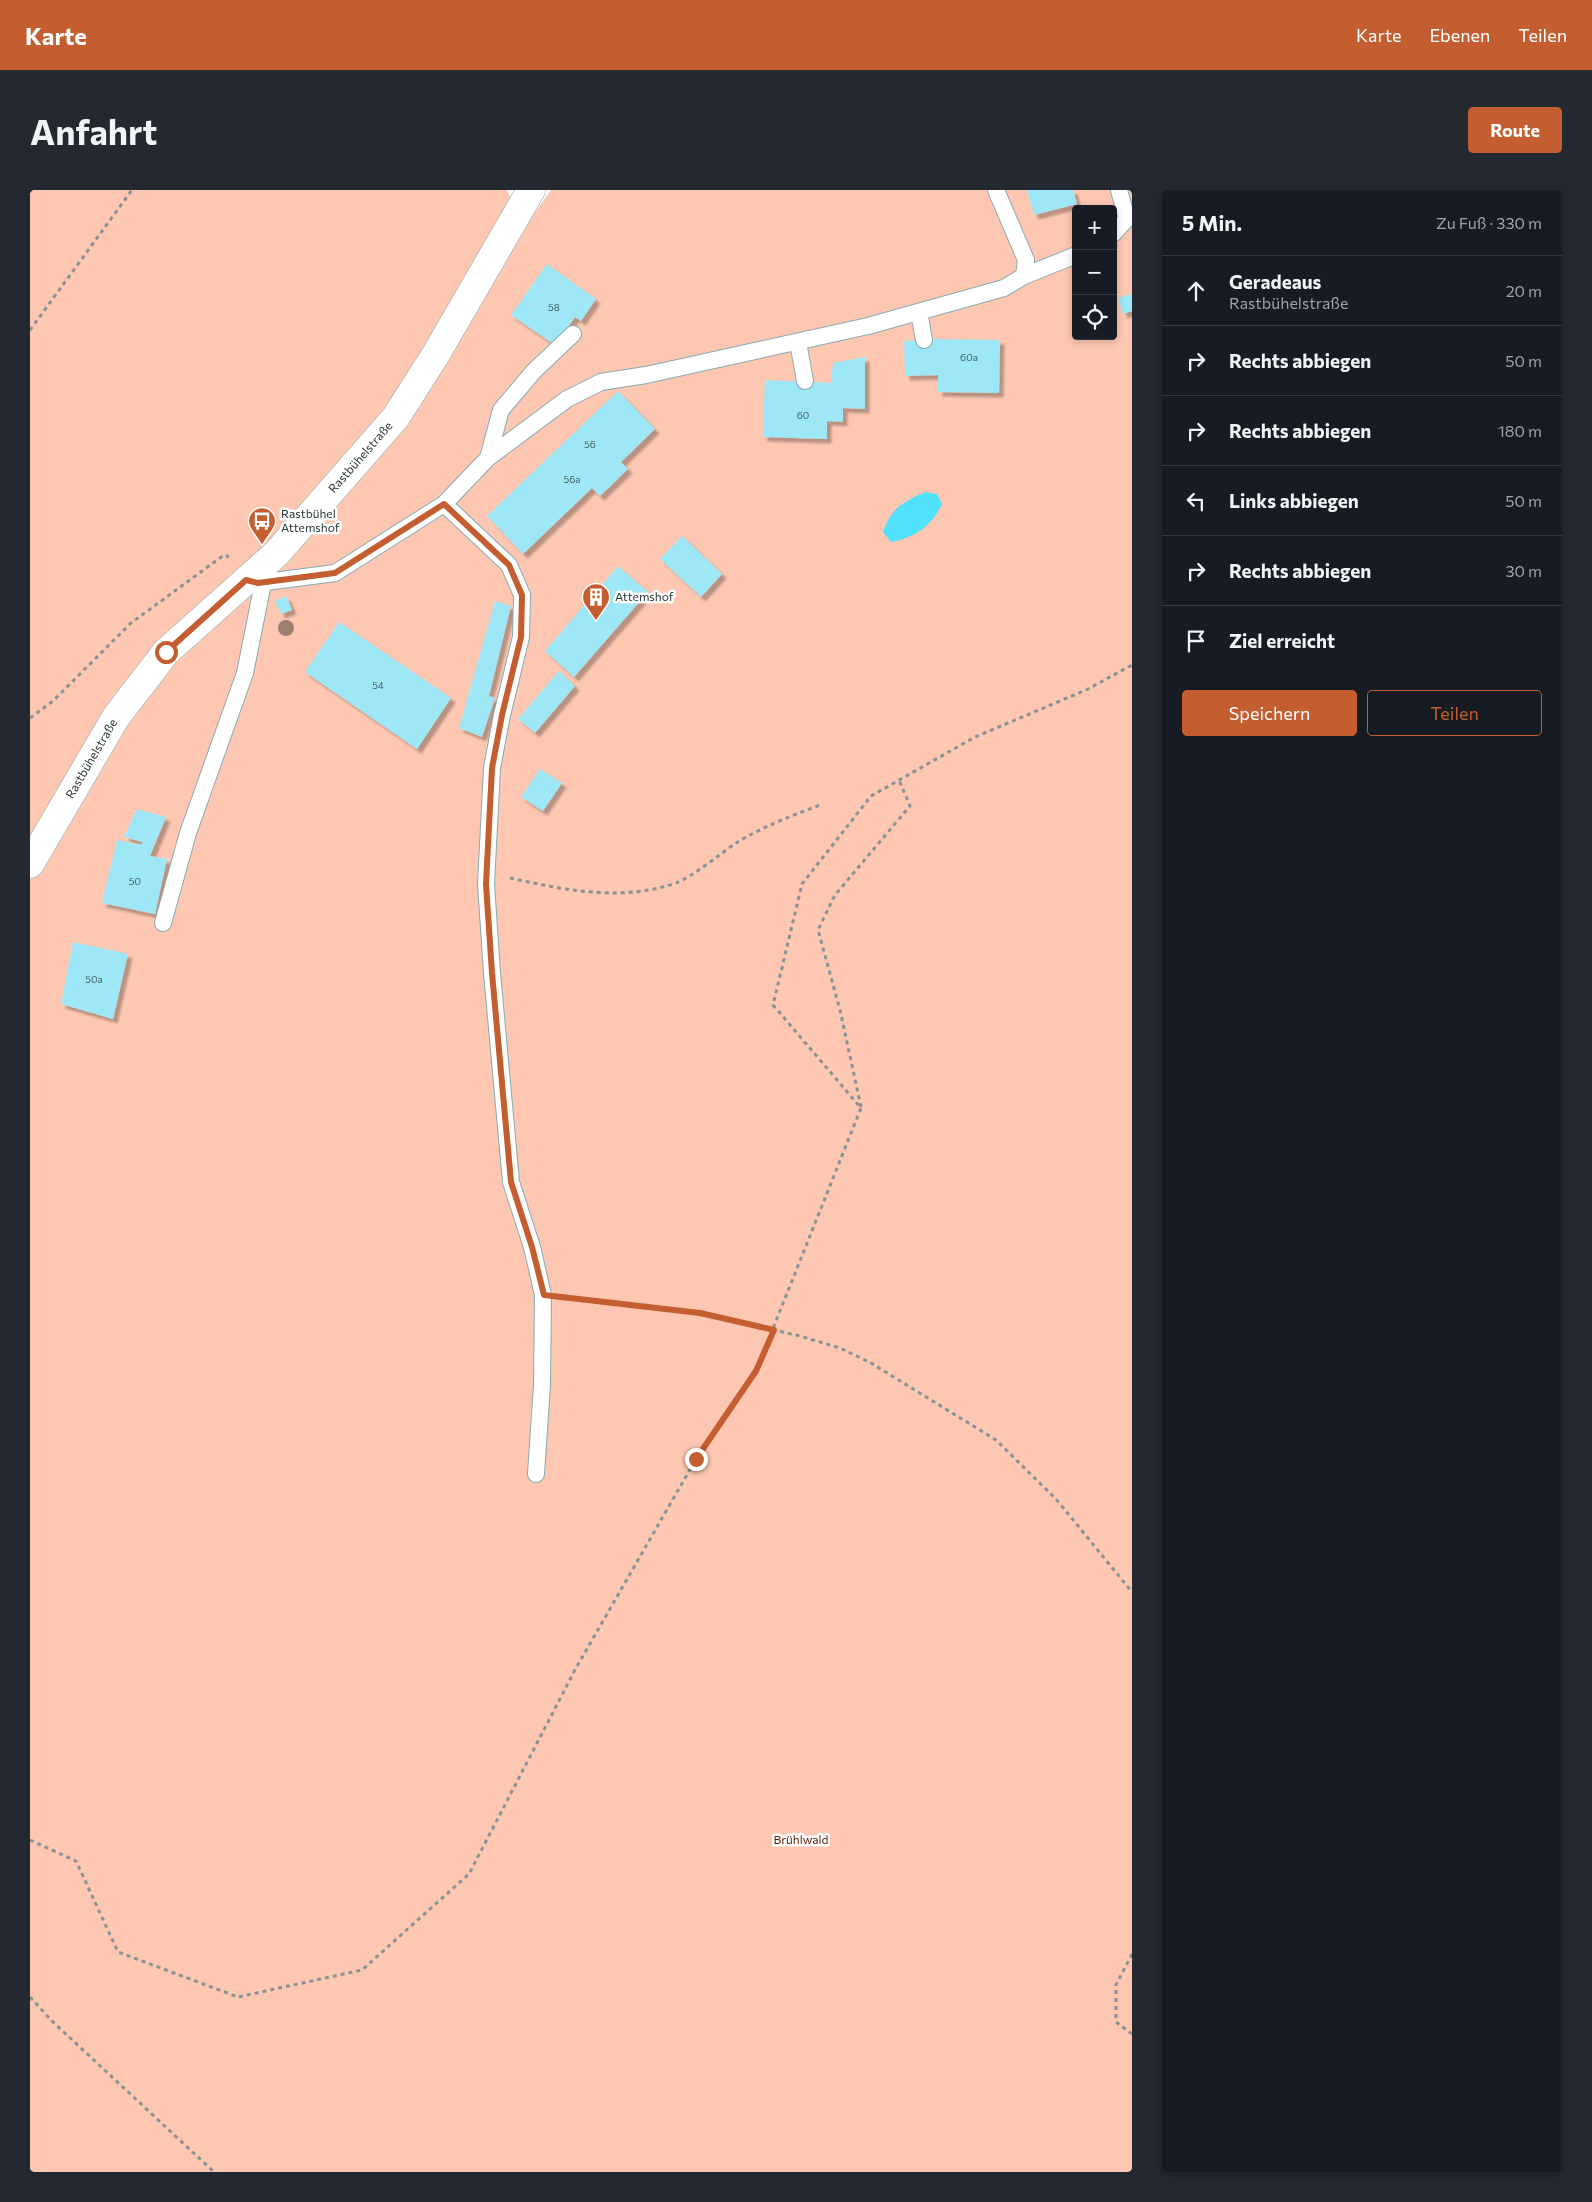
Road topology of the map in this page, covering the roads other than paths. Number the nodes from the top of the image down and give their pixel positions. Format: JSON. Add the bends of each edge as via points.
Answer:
{"nodes":[{"id":1,"x":531,"y":190,"type":"edge"},
{"id":2,"x":996,"y":190,"type":"edge"},
{"id":3,"x":1119,"y":190,"type":"edge"},
{"id":4,"x":1117,"y":230,"type":"edge"},
{"id":5,"x":1072,"y":257,"type":"edge"},
{"id":6,"x":1024,"y":276,"type":"junction"},
{"id":7,"x":919,"y":312,"type":"junction"},
{"id":8,"x":573,"y":334,"type":"dead end"},
{"id":9,"x":924,"y":340,"type":"dead end"},
{"id":10,"x":798,"y":342,"type":"junction"},
{"id":11,"x":805,"y":381,"type":"dead end"},
{"id":12,"x":488,"y":458,"type":"junction"},
{"id":13,"x":444,"y":504,"type":"junction"},
{"id":14,"x":256,"y":577,"type":"junction"},
{"id":15,"x":30,"y":864,"type":"edge"},
{"id":16,"x":163,"y":923,"type":"dead end"},
{"id":17,"x":536,"y":1474,"type":"dead end"}],
"edges":[{"from":1,"to":14,"type":"street","name":"Rastbühelstraße","via":[[396,417]]},
{"from":2,"to":6,"type":"lane","via":[[1026,260]]},
{"from":3,"to":4,"type":"lane","via":[[1127,219]]},
{"from":5,"to":6,"type":"lane"},
{"from":6,"to":7,"type":"lane","via":[[1004,288]]},
{"from":7,"to":9,"type":"lane"},
{"from":7,"to":10,"type":"lane"},
{"from":8,"to":12,"type":"lane","via":[[534,371],[501,410]]},
{"from":10,"to":11,"type":"lane"},
{"from":10,"to":12,"type":"lane","via":[[601,382],[567,399]]},
{"from":12,"to":13,"type":"lane"},
{"from":13,"to":14,"type":"lane","via":[[335,573]]},
{"from":13,"to":17,"type":"lane","via":[[509,565],[522,595],[521,637],[492,768],[487,873],[492,973],[511,1182],[544,1295]]},
{"from":14,"to":15,"type":"street","name":"Rastbühelstraße","via":[[166,652],[116,717]]},
{"from":14,"to":16,"type":"lane","via":[[245,673],[188,833]]}]}
